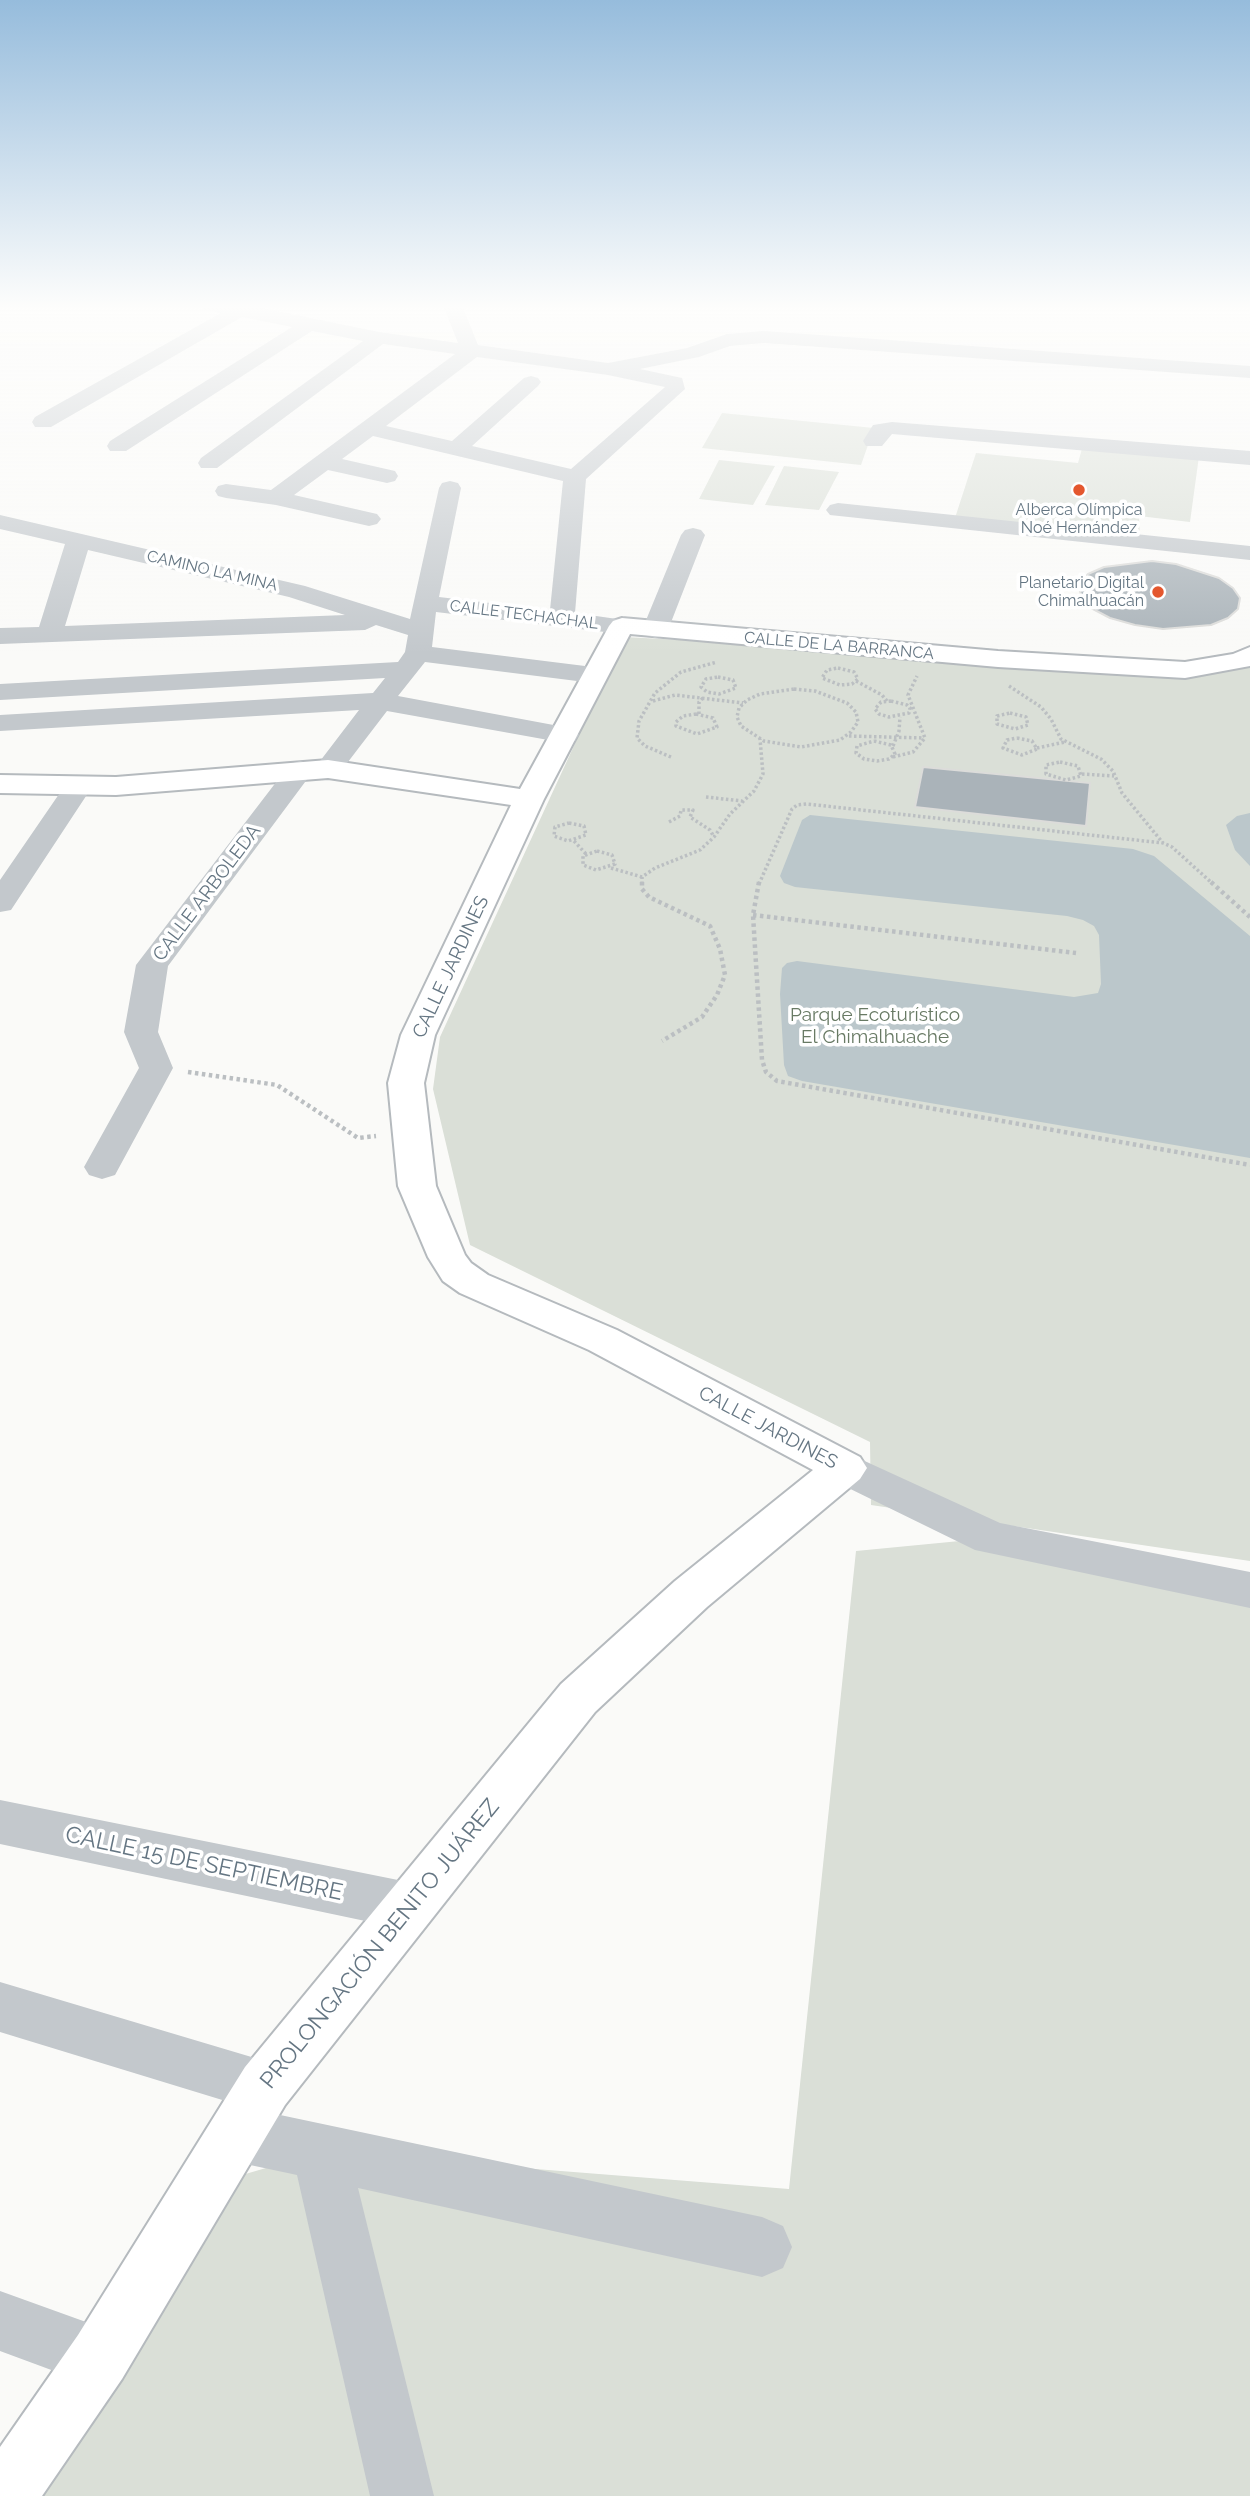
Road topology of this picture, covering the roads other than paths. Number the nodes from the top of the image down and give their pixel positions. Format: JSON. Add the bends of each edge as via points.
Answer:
{"nodes":[{"id":1,"x":157,"y":421,"type":"edge"},
{"id":2,"x":265,"y":421,"type":"edge"},
{"id":3,"x":377,"y":421,"type":"edge"},
{"id":4,"x":487,"y":421,"type":"edge"},
{"id":5,"x":636,"y":421,"type":"edge"},
{"id":6,"x":368,"y":428,"type":"junction"},
{"id":7,"x":874,"y":441,"type":"dead end"},
{"id":8,"x":118,"y":446,"type":"dead end"},
{"id":9,"x":456,"y":449,"type":"junction"},
{"id":10,"x":1250,"y":458,"type":"edge"},
{"id":11,"x":323,"y":462,"type":"junction"},
{"id":12,"x":209,"y":463,"type":"dead end"},
{"id":13,"x":387,"y":476,"type":"dead end"},
{"id":14,"x":575,"y":477,"type":"junction"},
{"id":15,"x":450,"y":488,"type":"dead end"},
{"id":16,"x":226,"y":491,"type":"dead end"},
{"id":17,"x":276,"y":498,"type":"junction"},
{"id":18,"x":838,"y":510,"type":"dead end"},
{"id":19,"x":369,"y":519,"type":"dead end"},
{"id":20,"x":0,"y":522,"type":"edge"},
{"id":21,"x":693,"y":536,"type":"dead end"},
{"id":22,"x":79,"y":539,"type":"junction"},
{"id":23,"x":1250,"y":553,"type":"edge"},
{"id":24,"x":425,"y":603,"type":"junction"},
{"id":25,"x":562,"y":619,"type":"junction"},
{"id":26,"x":390,"y":621,"type":"junction"},
{"id":27,"x":622,"y":626,"type":"junction"},
{"id":28,"x":655,"y":630,"type":"junction"},
{"id":29,"x":50,"y":634,"type":"junction"},
{"id":30,"x":0,"y":636,"type":"edge"},
{"id":31,"x":415,"y":651,"type":"junction"},
{"id":32,"x":1250,"y":655,"type":"edge"},
{"id":33,"x":593,"y":675,"type":"junction"},
{"id":34,"x":0,"y":692,"type":"edge"},
{"id":35,"x":380,"y":701,"type":"junction"},
{"id":36,"x":0,"y":723,"type":"edge"},
{"id":37,"x":565,"y":735,"type":"junction"},
{"id":38,"x":314,"y":769,"type":"junction"},
{"id":39,"x":0,"y":784,"type":"edge"},
{"id":40,"x":78,"y":787,"type":"junction"},
{"id":41,"x":529,"y":799,"type":"junction"},
{"id":42,"x":0,"y":903,"type":"edge"},
{"id":43,"x":102,"y":1167,"type":"dead end"},
{"id":44,"x":845,"y":1468,"type":"junction"},
{"id":45,"x":1250,"y":1590,"type":"edge"},
{"id":46,"x":0,"y":1822,"type":"edge"},
{"id":47,"x":408,"y":1906,"type":"junction"},
{"id":48,"x":0,"y":2007,"type":"edge"},
{"id":49,"x":265,"y":2085,"type":"junction"},
{"id":50,"x":236,"y":2134,"type":"junction"},
{"id":51,"x":320,"y":2152,"type":"junction"},
{"id":52,"x":762,"y":2247,"type":"dead end"},
{"id":53,"x":0,"y":2321,"type":"edge"},
{"id":54,"x":100,"y":2357,"type":"junction"},
{"id":55,"x":4,"y":2496,"type":"edge"},
{"id":56,"x":402,"y":2496,"type":"edge"}],
"edges":[{"from":1,"to":8,"type":"street"},
{"from":2,"to":12,"type":"street"},
{"from":3,"to":6,"type":"street"},
{"from":4,"to":9,"type":"street"},
{"from":5,"to":14,"type":"street"},
{"from":6,"to":9,"type":"street"},
{"from":6,"to":11,"type":"street"},
{"from":7,"to":10,"type":"street","via":[[881,430],[892,428]]},
{"from":9,"to":14,"type":"street"},
{"from":11,"to":13,"type":"street"},
{"from":11,"to":17,"type":"street"},
{"from":14,"to":25,"type":"street"},
{"from":15,"to":24,"type":"street"},
{"from":16,"to":17,"type":"street"},
{"from":17,"to":19,"type":"street"},
{"from":18,"to":23,"type":"street"},
{"from":20,"to":22,"type":"street","name":"CAMINO LA MINA"},
{"from":21,"to":28,"type":"street"},
{"from":22,"to":26,"type":"street","name":"CAMINO LA MINA","via":[[296,591]]},
{"from":22,"to":29,"type":"street"},
{"from":24,"to":25,"type":"street","name":"CALLE TECHACHAL"},
{"from":24,"to":31,"type":"street"},
{"from":25,"to":27,"type":"street","name":"CALLE TECHACHAL"},
{"from":26,"to":29,"type":"street"},
{"from":26,"to":31,"type":"street","name":"CAMINO LA MINA"},
{"from":27,"to":28,"type":"main road","name":"CALLE DE LA BARRANCA"},
{"from":27,"to":33,"type":"main road"},
{"from":28,"to":32,"type":"main road","name":"CALLE DE LA BARRANCA","via":[[1185,670],[1240,661]]},
{"from":29,"to":30,"type":"street"},
{"from":31,"to":33,"type":"street"},
{"from":31,"to":34,"type":"street"},
{"from":31,"to":35,"type":"street","name":"CALLE ARBOLEDA"},
{"from":33,"to":37,"type":"main road"},
{"from":35,"to":36,"type":"street"},
{"from":35,"to":37,"type":"street"},
{"from":35,"to":38,"type":"street","name":"CALLE ARBOLEDA"},
{"from":37,"to":41,"type":"main road"},
{"from":38,"to":40,"type":"main road"},
{"from":38,"to":41,"type":"main road"},
{"from":38,"to":43,"type":"street","name":"CALLE ARBOLEDA","via":[[152,965],[141,1032],[156,1068]]},
{"from":39,"to":40,"type":"main road"},
{"from":40,"to":42,"type":"street"},
{"from":41,"to":44,"type":"main road","name":"CALLE JARDINES","via":[[418,1035],[406,1083],[416,1186],[447,1257],[457,1272],[474,1284],[603,1340]]},
{"from":44,"to":45,"type":"street","via":[[991,1538]]},
{"from":44,"to":47,"type":"main road","name":"PROLONGACIÓN BENITO JUÁREZ","via":[[691,1594],[578,1698]]},
{"from":46,"to":47,"type":"street","name":"CALLE 15 DE SEPTIEMBRE"},
{"from":47,"to":49,"type":"main road","name":"PROLONGACIÓN BENITO JUÁREZ"},
{"from":48,"to":49,"type":"street"},
{"from":49,"to":50,"type":"main road","name":"PROLONGACIÓN BENITO JUÁREZ"},
{"from":50,"to":51,"type":"street"},
{"from":50,"to":54,"type":"main road","name":"PROLONGACIÓN BENITO JUÁREZ"},
{"from":51,"to":52,"type":"street"},
{"from":51,"to":56,"type":"street"},
{"from":53,"to":54,"type":"street"},
{"from":54,"to":55,"type":"main road","name":"PROLONGACIÓN BENITO JUÁREZ"}]}
